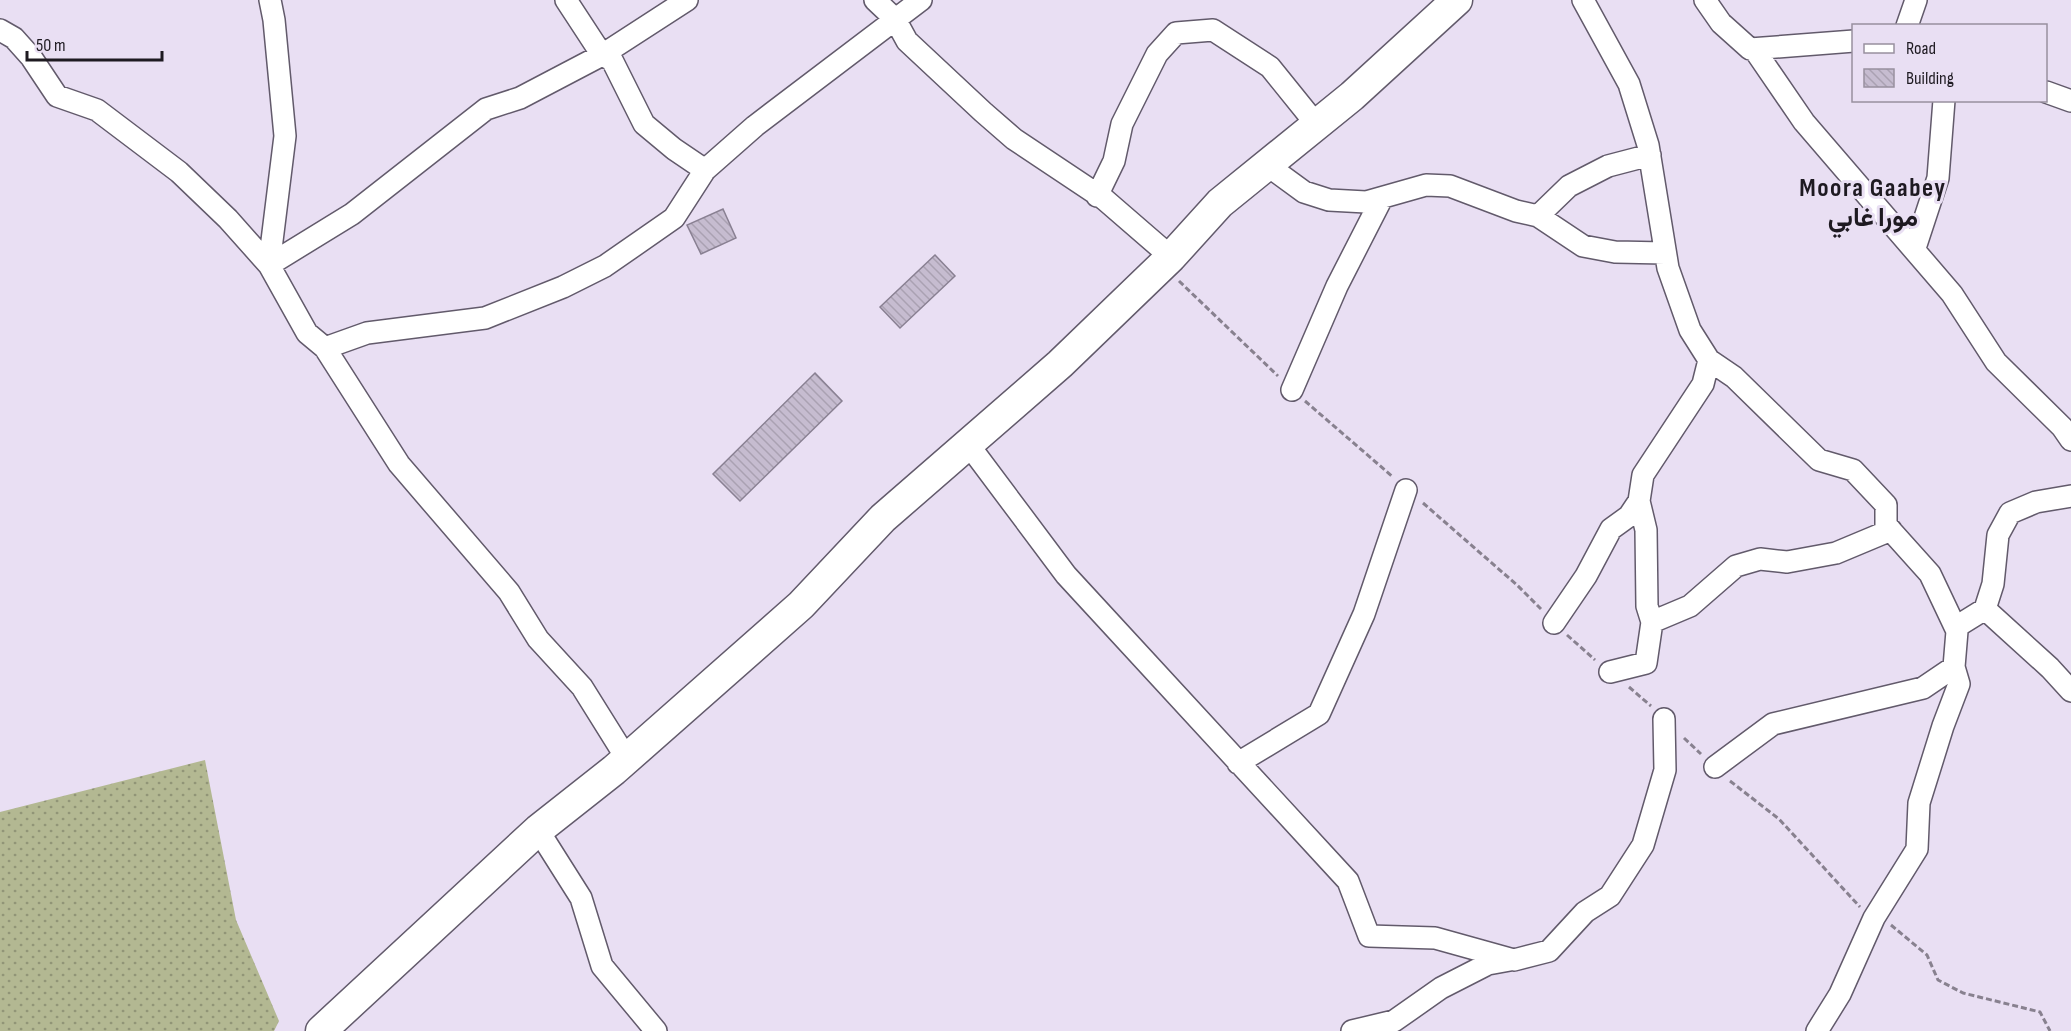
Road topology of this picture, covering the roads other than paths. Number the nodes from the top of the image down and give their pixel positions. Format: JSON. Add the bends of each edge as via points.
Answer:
{"nodes":[{"id":1,"x":270,"y":0,"type":"edge"},
{"id":2,"x":566,"y":0,"type":"edge"},
{"id":3,"x":687,"y":0,"type":"edge"},
{"id":4,"x":875,"y":0,"type":"edge"},
{"id":5,"x":921,"y":0,"type":"edge"},
{"id":6,"x":1457,"y":0,"type":"edge"},
{"id":7,"x":1583,"y":0,"type":"edge"},
{"id":8,"x":1705,"y":0,"type":"edge"},
{"id":9,"x":1916,"y":0,"type":"edge"},
{"id":10,"x":895,"y":19,"type":"junction"},
{"id":11,"x":1908,"y":24,"type":"edge"},
{"id":12,"x":0,"y":30,"type":"edge"},
{"id":13,"x":1852,"y":41,"type":"edge"},
{"id":14,"x":1754,"y":49,"type":"junction"},
{"id":15,"x":602,"y":55,"type":"junction"},
{"id":16,"x":2047,"y":93,"type":"edge"},
{"id":17,"x":2071,"y":101,"type":"edge"},
{"id":18,"x":1944,"y":102,"type":"edge"},
{"id":19,"x":1316,"y":124,"type":"junction"},
{"id":20,"x":1650,"y":155,"type":"junction"},
{"id":21,"x":1266,"y":165,"type":"junction"},
{"id":22,"x":705,"y":170,"type":"junction"},
{"id":23,"x":1097,"y":196,"type":"junction"},
{"id":24,"x":1382,"y":198,"type":"junction"},
{"id":25,"x":1538,"y":216,"type":"junction"},
{"id":26,"x":1915,"y":248,"type":"junction"},
{"id":27,"x":1665,"y":253,"type":"junction"},
{"id":28,"x":1167,"y":261,"type":"junction"},
{"id":29,"x":269,"y":265,"type":"junction"},
{"id":30,"x":325,"y":348,"type":"junction"},
{"id":31,"x":1709,"y":360,"type":"junction"},
{"id":32,"x":1292,"y":390,"type":"road end"},
{"id":33,"x":2071,"y":440,"type":"edge"},
{"id":34,"x":968,"y":444,"type":"junction"},
{"id":35,"x":1407,"y":489,"type":"road end"},
{"id":36,"x":2071,"y":496,"type":"edge"},
{"id":37,"x":1639,"y":501,"type":"junction"},
{"id":38,"x":1891,"y":530,"type":"junction"},
{"id":39,"x":1985,"y":609,"type":"junction"},
{"id":40,"x":1554,"y":622,"type":"road end"},
{"id":41,"x":1652,"y":622,"type":"junction"},
{"id":42,"x":1956,"y":627,"type":"junction"},
{"id":43,"x":1954,"y":667,"type":"junction"},
{"id":44,"x":1610,"y":672,"type":"road end"},
{"id":45,"x":2071,"y":691,"type":"edge"},
{"id":46,"x":1664,"y":719,"type":"road end"},
{"id":47,"x":627,"y":759,"type":"junction"},
{"id":48,"x":1238,"y":763,"type":"junction"},
{"id":49,"x":1715,"y":767,"type":"road end"},
{"id":50,"x":538,"y":830,"type":"junction"},
{"id":51,"x":1510,"y":959,"type":"junction"},
{"id":52,"x":321,"y":1031,"type":"edge"},
{"id":53,"x":656,"y":1031,"type":"edge"},
{"id":54,"x":1352,"y":1031,"type":"edge"},
{"id":55,"x":1817,"y":1031,"type":"edge"}],
"edges":[{"from":1,"to":29,"type":"street","via":[[285,136]]},
{"from":2,"to":15,"type":"street"},
{"from":3,"to":15,"type":"street"},
{"from":4,"to":10,"type":"street"},
{"from":5,"to":10,"type":"street"},
{"from":6,"to":19,"type":"main road"},
{"from":7,"to":20,"type":"street","via":[[1629,84]]},
{"from":8,"to":14,"type":"street","via":[[1721,23]]},
{"from":9,"to":11,"type":"street"},
{"from":10,"to":22,"type":"street","via":[[755,126]]},
{"from":10,"to":23,"type":"street","via":[[907,41],[983,112],[1014,139]]},
{"from":12,"to":29,"type":"street","via":[[14,38],[31,57],[57,96],[97,110],[179,172]]},
{"from":13,"to":14,"type":"street"},
{"from":14,"to":26,"type":"street","via":[[1804,122]]},
{"from":15,"to":22,"type":"street","via":[[612,60],[644,124]]},
{"from":15,"to":29,"type":"street","via":[[520,98],[486,109],[352,214]]},
{"from":16,"to":17,"type":"street"},
{"from":18,"to":26,"type":"street","via":[[1938,178]]},
{"from":19,"to":21,"type":"main road"},
{"from":19,"to":23,"type":"street","via":[[1270,67],[1214,30],[1176,33],[1157,54],[1122,124],[1114,161]]},
{"from":20,"to":25,"type":"street","via":[[1608,166],[1569,186]]},
{"from":20,"to":27,"type":"street"},
{"from":21,"to":24,"type":"street","via":[[1304,192],[1329,201],[1366,202]]},
{"from":21,"to":28,"type":"main road","via":[[1220,202]]},
{"from":22,"to":30,"type":"street","via":[[674,218],[605,266],[562,287],[485,318],[367,333]]},
{"from":23,"to":28,"type":"street"},
{"from":24,"to":25,"type":"street","via":[[1426,185],[1450,186],[1516,212]]},
{"from":24,"to":32,"type":"street","via":[[1336,286]]},
{"from":25,"to":27,"type":"street","via":[[1583,246],[1615,252]]},
{"from":26,"to":33,"type":"street","via":[[1952,294],[1996,362]]},
{"from":27,"to":31,"type":"street","via":[[1690,330]]},
{"from":28,"to":34,"type":"main road","via":[[1060,364]]},
{"from":29,"to":30,"type":"street","via":[[307,333]]},
{"from":30,"to":47,"type":"street","via":[[399,464],[509,592],[538,639],[582,687]]},
{"from":31,"to":37,"type":"street","via":[[1703,384],[1643,475]]},
{"from":31,"to":38,"type":"street","via":[[1734,376],[1820,460],[1853,470],[1886,505],[1886,525]]},
{"from":34,"to":47,"type":"main road","via":[[883,518],[801,605]]},
{"from":34,"to":48,"type":"street","via":[[1066,575]]},
{"from":35,"to":48,"type":"street","via":[[1364,614],[1319,714]]},
{"from":36,"to":39,"type":"street","via":[[2036,502],[2010,513],[1998,535],[1993,584]]},
{"from":37,"to":40,"type":"street","via":[[1629,516],[1611,529],[1586,576]]},
{"from":37,"to":41,"type":"street","via":[[1646,530],[1647,606]]},
{"from":38,"to":41,"type":"street","via":[[1836,553],[1787,562],[1760,559],[1736,566],[1690,606]]},
{"from":38,"to":42,"type":"street","via":[[1930,574]]},
{"from":39,"to":42,"type":"street"},
{"from":39,"to":45,"type":"street"},
{"from":41,"to":44,"type":"street","via":[[1646,663]]},
{"from":42,"to":43,"type":"street"},
{"from":43,"to":49,"type":"street","via":[[1923,688],[1773,724]]},
{"from":43,"to":55,"type":"street","via":[[1959,684],[1919,803],[1917,849],[1874,918],[1840,994]]},
{"from":46,"to":51,"type":"street","via":[[1665,770],[1643,845],[1610,896],[1585,912],[1549,951]]},
{"from":47,"to":50,"type":"main road"},
{"from":48,"to":51,"type":"street","via":[[1348,882],[1369,936],[1435,938]]},
{"from":50,"to":52,"type":"main road"},
{"from":50,"to":53,"type":"street","via":[[581,898],[602,966]]},
{"from":51,"to":54,"type":"street","via":[[1488,964],[1441,988],[1394,1021]]}]}
